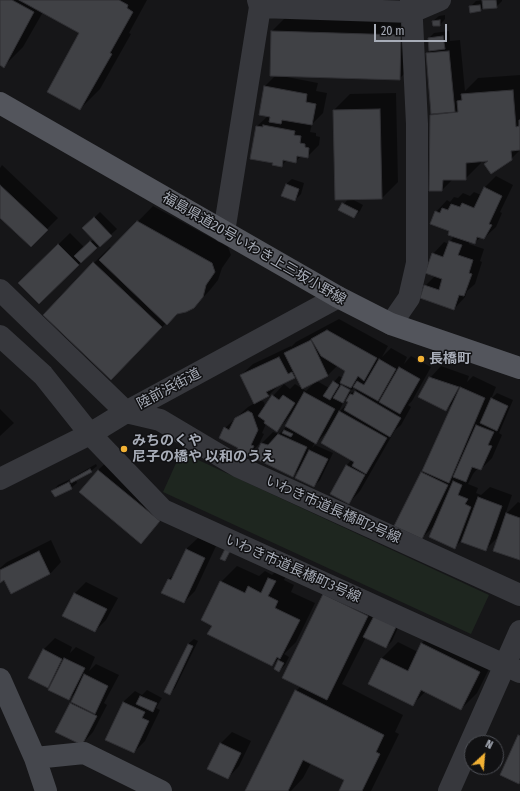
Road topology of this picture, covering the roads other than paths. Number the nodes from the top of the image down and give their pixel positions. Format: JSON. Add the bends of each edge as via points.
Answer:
{"nodes":[{"id":1,"x":440,"y":0,"type":"edge"},
{"id":2,"x":259,"y":4,"type":"edge"},
{"id":3,"x":412,"y":6,"type":"edge"},
{"id":4,"x":0,"y":102,"type":"edge"},
{"id":5,"x":224,"y":232,"type":"junction"},
{"id":6,"x":0,"y":290,"type":"edge"},
{"id":7,"x":338,"y":297,"type":"junction"},
{"id":8,"x":391,"y":324,"type":"junction"},
{"id":9,"x":0,"y":336,"type":"edge"},
{"id":10,"x":520,"y":368,"type":"edge"},
{"id":11,"x":126,"y":412,"type":"junction"},
{"id":12,"x":90,"y":434,"type":"junction"},
{"id":13,"x":0,"y":479,"type":"edge"},
{"id":14,"x":520,"y":595,"type":"edge"},
{"id":15,"x":520,"y":631,"type":"edge"},
{"id":16,"x":512,"y":668,"type":"edge"},
{"id":17,"x":1,"y":684,"type":"edge"},
{"id":18,"x":35,"y":758,"type":"junction"},
{"id":19,"x":46,"y":791,"type":"edge"},
{"id":20,"x":161,"y":791,"type":"edge"},
{"id":21,"x":449,"y":791,"type":"edge"}],
"edges":[{"from":1,"to":3,"type":"street"},
{"from":2,"to":3,"type":"street"},
{"from":2,"to":5,"type":"street"},
{"from":3,"to":8,"type":"street","via":[[417,124],[417,263],[409,298]]},
{"from":4,"to":5,"type":"main road","name":"福島県道20号いわき上三坂小野線"},
{"from":5,"to":7,"type":"main road","name":"福島県道20号いわき上三坂小野線"},
{"from":6,"to":11,"type":"street"},
{"from":7,"to":8,"type":"main road","name":"福島県道20号いわき上三坂小野線"},
{"from":7,"to":11,"type":"street","name":"陸前浜街道"},
{"from":8,"to":10,"type":"main road","name":"福島県道20号いわき上三坂小野線"},
{"from":9,"to":12,"type":"street","name":"いわき市道長橋町3号線","via":[[43,375]]},
{"from":11,"to":12,"type":"street","name":"陸前浜街道"},
{"from":11,"to":14,"type":"street","name":"いわき市道長橋町2号線","via":[[160,420],[239,467]]},
{"from":12,"to":13,"type":"street","name":"陸前浜街道"},
{"from":12,"to":16,"type":"street","name":"いわき市道長橋町3号線","via":[[163,510]]},
{"from":15,"to":16,"type":"street"},
{"from":16,"to":21,"type":"street"},
{"from":17,"to":18,"type":"street"},
{"from":18,"to":19,"type":"street"},
{"from":18,"to":20,"type":"street","via":[[84,753]]}]}
